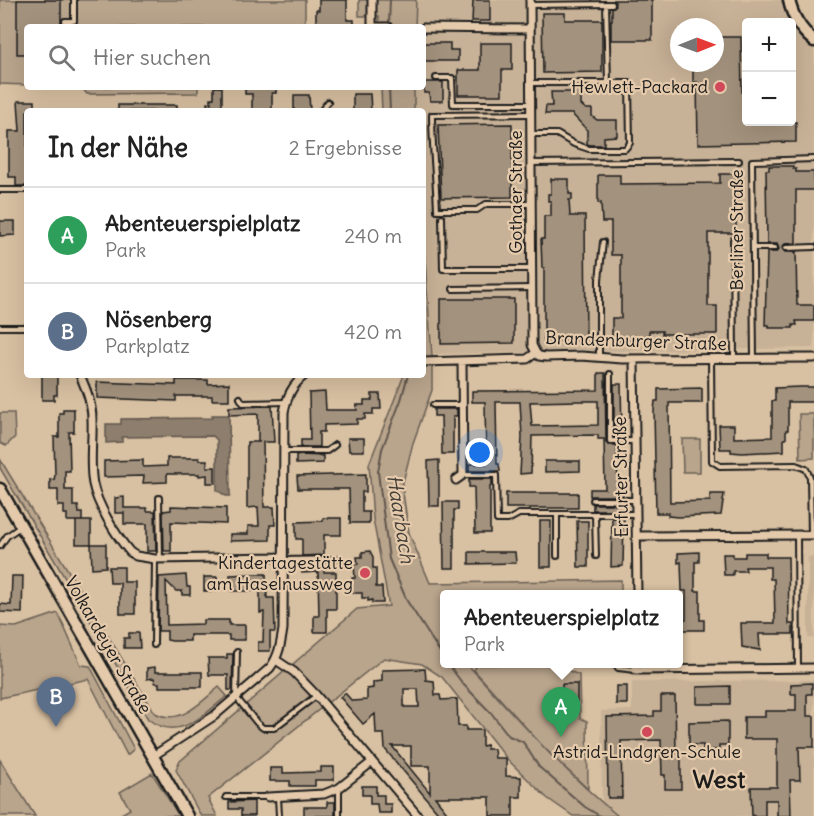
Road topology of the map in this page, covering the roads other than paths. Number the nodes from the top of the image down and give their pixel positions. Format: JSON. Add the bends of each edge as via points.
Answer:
{"nodes":[{"id":1,"x":74,"y":0,"type":"edge"},
{"id":2,"x":372,"y":0,"type":"edge"},
{"id":3,"x":789,"y":0,"type":"edge"},
{"id":4,"x":530,"y":3,"type":"edge"},
{"id":5,"x":606,"y":4,"type":"junction"},
{"id":6,"x":612,"y":4,"type":"dead end"},
{"id":7,"x":65,"y":24,"type":"edge"},
{"id":8,"x":372,"y":24,"type":"edge"},
{"id":9,"x":426,"y":28,"type":"edge"},
{"id":10,"x":530,"y":29,"type":"junction"},
{"id":11,"x":814,"y":41,"type":"edge"},
{"id":12,"x":436,"y":78,"type":"dead end"},
{"id":13,"x":531,"y":83,"type":"junction"},
{"id":14,"x":608,"y":83,"type":"junction"},
{"id":15,"x":328,"y":102,"type":"dead end"},
{"id":16,"x":531,"y":104,"type":"junction"},
{"id":17,"x":323,"y":108,"type":"edge"},
{"id":18,"x":531,"y":114,"type":"junction"},
{"id":19,"x":531,"y":134,"type":"junction"},
{"id":20,"x":814,"y":159,"type":"edge"},
{"id":21,"x":739,"y":161,"type":"dead end"},
{"id":22,"x":531,"y":163,"type":"junction"},
{"id":23,"x":0,"y":190,"type":"edge"},
{"id":24,"x":24,"y":190,"type":"edge"},
{"id":25,"x":531,"y":204,"type":"junction"},
{"id":26,"x":442,"y":218,"type":"dead end"},
{"id":27,"x":733,"y":240,"type":"dead end"},
{"id":28,"x":603,"y":242,"type":"dead end"},
{"id":29,"x":753,"y":248,"type":"junction"},
{"id":30,"x":776,"y":248,"type":"dead end"},
{"id":31,"x":786,"y":248,"type":"dead end"},
{"id":32,"x":814,"y":248,"type":"edge"},
{"id":33,"x":532,"y":269,"type":"junction"},
{"id":34,"x":532,"y":288,"type":"junction"},
{"id":35,"x":453,"y":289,"type":"dead end"},
{"id":36,"x":0,"y":327,"type":"edge"},
{"id":37,"x":24,"y":327,"type":"edge"},
{"id":38,"x":536,"y":353,"type":"junction"},
{"id":39,"x":599,"y":358,"type":"junction"},
{"id":40,"x":814,"y":358,"type":"edge"},
{"id":41,"x":634,"y":359,"type":"junction"},
{"id":42,"x":711,"y":359,"type":"junction"},
{"id":43,"x":734,"y":359,"type":"junction"},
{"id":44,"x":754,"y":359,"type":"junction"},
{"id":45,"x":462,"y":361,"type":"junction"},
{"id":46,"x":426,"y":362,"type":"edge"},
{"id":47,"x":609,"y":374,"type":"dead end"},
{"id":48,"x":81,"y":378,"type":"edge"},
{"id":49,"x":302,"y":378,"type":"edge"},
{"id":50,"x":240,"y":398,"type":"dead end"},
{"id":51,"x":286,"y":402,"type":"junction"},
{"id":52,"x":433,"y":405,"type":"dead end"},
{"id":53,"x":462,"y":405,"type":"junction"},
{"id":54,"x":636,"y":441,"type":"junction"},
{"id":55,"x":335,"y":445,"type":"dead end"},
{"id":56,"x":284,"y":451,"type":"junction"},
{"id":57,"x":463,"y":475,"type":"junction"},
{"id":58,"x":456,"y":480,"type":"dead end"},
{"id":59,"x":0,"y":489,"type":"edge"},
{"id":60,"x":159,"y":498,"type":"dead end"},
{"id":61,"x":593,"y":500,"type":"dead end"},
{"id":62,"x":637,"y":500,"type":"junction"},
{"id":63,"x":557,"y":514,"type":"junction"},
{"id":64,"x":637,"y":514,"type":"junction"},
{"id":65,"x":595,"y":515,"type":"junction"},
{"id":66,"x":21,"y":527,"type":"junction"},
{"id":67,"x":797,"y":535,"type":"junction"},
{"id":68,"x":812,"y":535,"type":"edge"},
{"id":69,"x":637,"y":536,"type":"junction"},
{"id":70,"x":0,"y":546,"type":"edge"},
{"id":71,"x":557,"y":556,"type":"dead end"},
{"id":72,"x":596,"y":556,"type":"dead end"},
{"id":73,"x":158,"y":559,"type":"junction"},
{"id":74,"x":284,"y":559,"type":"junction"},
{"id":75,"x":336,"y":560,"type":"dead end"},
{"id":76,"x":637,"y":590,"type":"edge"},
{"id":77,"x":154,"y":645,"type":"dead end"},
{"id":78,"x":237,"y":652,"type":"dead end"},
{"id":79,"x":276,"y":660,"type":"junction"},
{"id":80,"x":683,"y":667,"type":"edge"},
{"id":81,"x":798,"y":668,"type":"junction"},
{"id":82,"x":814,"y":668,"type":"edge"},
{"id":83,"x":316,"y":695,"type":"junction"},
{"id":84,"x":236,"y":697,"type":"junction"},
{"id":85,"x":153,"y":756,"type":"junction"},
{"id":86,"x":372,"y":762,"type":"junction"},
{"id":87,"x":339,"y":788,"type":"junction"},
{"id":88,"x":268,"y":796,"type":"joint"},
{"id":89,"x":278,"y":796,"type":"junction"},
{"id":90,"x":226,"y":797,"type":"dead end"},
{"id":91,"x":187,"y":816,"type":"edge"},
{"id":92,"x":279,"y":816,"type":"edge"},
{"id":93,"x":339,"y":816,"type":"edge"},
{"id":94,"x":418,"y":816,"type":"edge"}],
"edges":[{"from":1,"to":7,"type":"lane","via":[[74,21]]},
{"from":2,"to":8,"type":"street"},
{"from":3,"to":11,"type":"main road","via":[[795,19]]},
{"from":4,"to":5,"type":"lane"},
{"from":4,"to":10,"type":"street","name":"Gothaer Straße"},
{"from":5,"to":6,"type":"lane"},
{"from":5,"to":14,"type":"lane"},
{"from":9,"to":10,"type":"street"},
{"from":10,"to":13,"type":"street","name":"Gothaer Straße"},
{"from":12,"to":16,"type":"lane","via":[[452,78],[453,104]]},
{"from":13,"to":14,"type":"lane"},
{"from":13,"to":16,"type":"street","name":"Gothaer Straße"},
{"from":14,"to":19,"type":"lane","via":[[629,83],[626,149],[589,149],[556,134]]},
{"from":15,"to":17,"type":"lane"},
{"from":16,"to":18,"type":"street","name":"Gothaer Straße"},
{"from":18,"to":19,"type":"street","name":"Gothaer Straße"},
{"from":18,"to":25,"type":"lane","via":[[432,115],[432,149],[437,210]]},
{"from":19,"to":22,"type":"street","name":"Gothaer Straße"},
{"from":20,"to":29,"type":"lane","name":"Berliner Straße","via":[[752,161]]},
{"from":21,"to":22,"type":"lane"},
{"from":22,"to":25,"type":"street","name":"Gothaer Straße"},
{"from":23,"to":24,"type":"lane"},
{"from":25,"to":33,"type":"street","name":"Gothaer Straße"},
{"from":26,"to":33,"type":"lane","via":[[443,269]]},
{"from":27,"to":43,"type":"lane"},
{"from":28,"to":39,"type":"lane"},
{"from":29,"to":30,"type":"lane"},
{"from":29,"to":44,"type":"lane","name":"Berliner Straße"},
{"from":31,"to":32,"type":"lane"},
{"from":33,"to":34,"type":"street","name":"Gothaer Straße"},
{"from":34,"to":35,"type":"lane"},
{"from":34,"to":38,"type":"street","name":"Gothaer Straße","via":[[532,345]]},
{"from":36,"to":37,"type":"lane"},
{"from":38,"to":39,"type":"street","name":"Brandenburger Straße","via":[[546,357]]},
{"from":38,"to":45,"type":"street","name":"Brandenburger Straße","via":[[527,359]]},
{"from":39,"to":41,"type":"street","name":"Brandenburger Straße"},
{"from":40,"to":44,"type":"street","name":"Brandenburger Straße"},
{"from":41,"to":42,"type":"street","name":"Brandenburger Straße"},
{"from":41,"to":54,"type":"street","name":"Erfurter Straße"},
{"from":42,"to":43,"type":"street","name":"Brandenburger Straße"},
{"from":42,"to":68,"type":"lane","via":[[712,461],[720,465],[796,465],[806,469],[810,477]]},
{"from":43,"to":44,"type":"street","name":"Brandenburger Straße"},
{"from":45,"to":46,"type":"street","name":"Brandenburger Straße"},
{"from":45,"to":53,"type":"street"},
{"from":47,"to":54,"type":"lane","via":[[610,441]]},
{"from":48,"to":73,"type":"street","via":[[92,417],[92,482],[99,503],[130,552]]},
{"from":49,"to":51,"type":"street"},
{"from":50,"to":51,"type":"lane","via":[[243,403]]},
{"from":51,"to":56,"type":"street"},
{"from":52,"to":53,"type":"lane"},
{"from":53,"to":57,"type":"street"},
{"from":54,"to":62,"type":"street","name":"Erfurter Straße"},
{"from":55,"to":56,"type":"lane","via":[[327,451]]},
{"from":56,"to":74,"type":"street"},
{"from":57,"to":58,"type":"street"},
{"from":57,"to":63,"type":"lane","via":[[496,475],[497,520],[519,514]]},
{"from":59,"to":66,"type":"main road","name":"Volkardeyer Straße"},
{"from":60,"to":73,"type":"lane"},
{"from":61,"to":62,"type":"lane"},
{"from":62,"to":64,"type":"street","name":"Erfurter Straße"},
{"from":63,"to":65,"type":"lane"},
{"from":63,"to":71,"type":"lane"},
{"from":64,"to":65,"type":"lane"},
{"from":64,"to":69,"type":"street","name":"Erfurter Straße"},
{"from":65,"to":72,"type":"lane"},
{"from":66,"to":70,"type":"lane"},
{"from":66,"to":85,"type":"main road","name":"Volkardeyer Straße"},
{"from":67,"to":68,"type":"street"},
{"from":67,"to":69,"type":"street"},
{"from":67,"to":81,"type":"lane"},
{"from":69,"to":76,"type":"street","name":"Erfurter Straße"},
{"from":73,"to":74,"type":"street"},
{"from":73,"to":77,"type":"lane"},
{"from":74,"to":75,"type":"lane"},
{"from":74,"to":79,"type":"street","via":[[283,629]]},
{"from":78,"to":84,"type":"lane"},
{"from":79,"to":83,"type":"street"},
{"from":79,"to":84,"type":"street"},
{"from":80,"to":81,"type":"street"},
{"from":81,"to":82,"type":"street"},
{"from":83,"to":84,"type":"lane","via":[[269,729],[257,723]]},
{"from":83,"to":86,"type":"street"},
{"from":84,"to":85,"type":"street"},
{"from":85,"to":91,"type":"main road","name":"Volkardeyer Straße"},
{"from":86,"to":87,"type":"street"},
{"from":86,"to":94,"type":"street"},
{"from":87,"to":89,"type":"street","via":[[315,795]]},
{"from":87,"to":93,"type":"lane"},
{"from":88,"to":89,"type":"street"},
{"from":88,"to":90,"type":"lane"},
{"from":89,"to":92,"type":"lane"}]}
